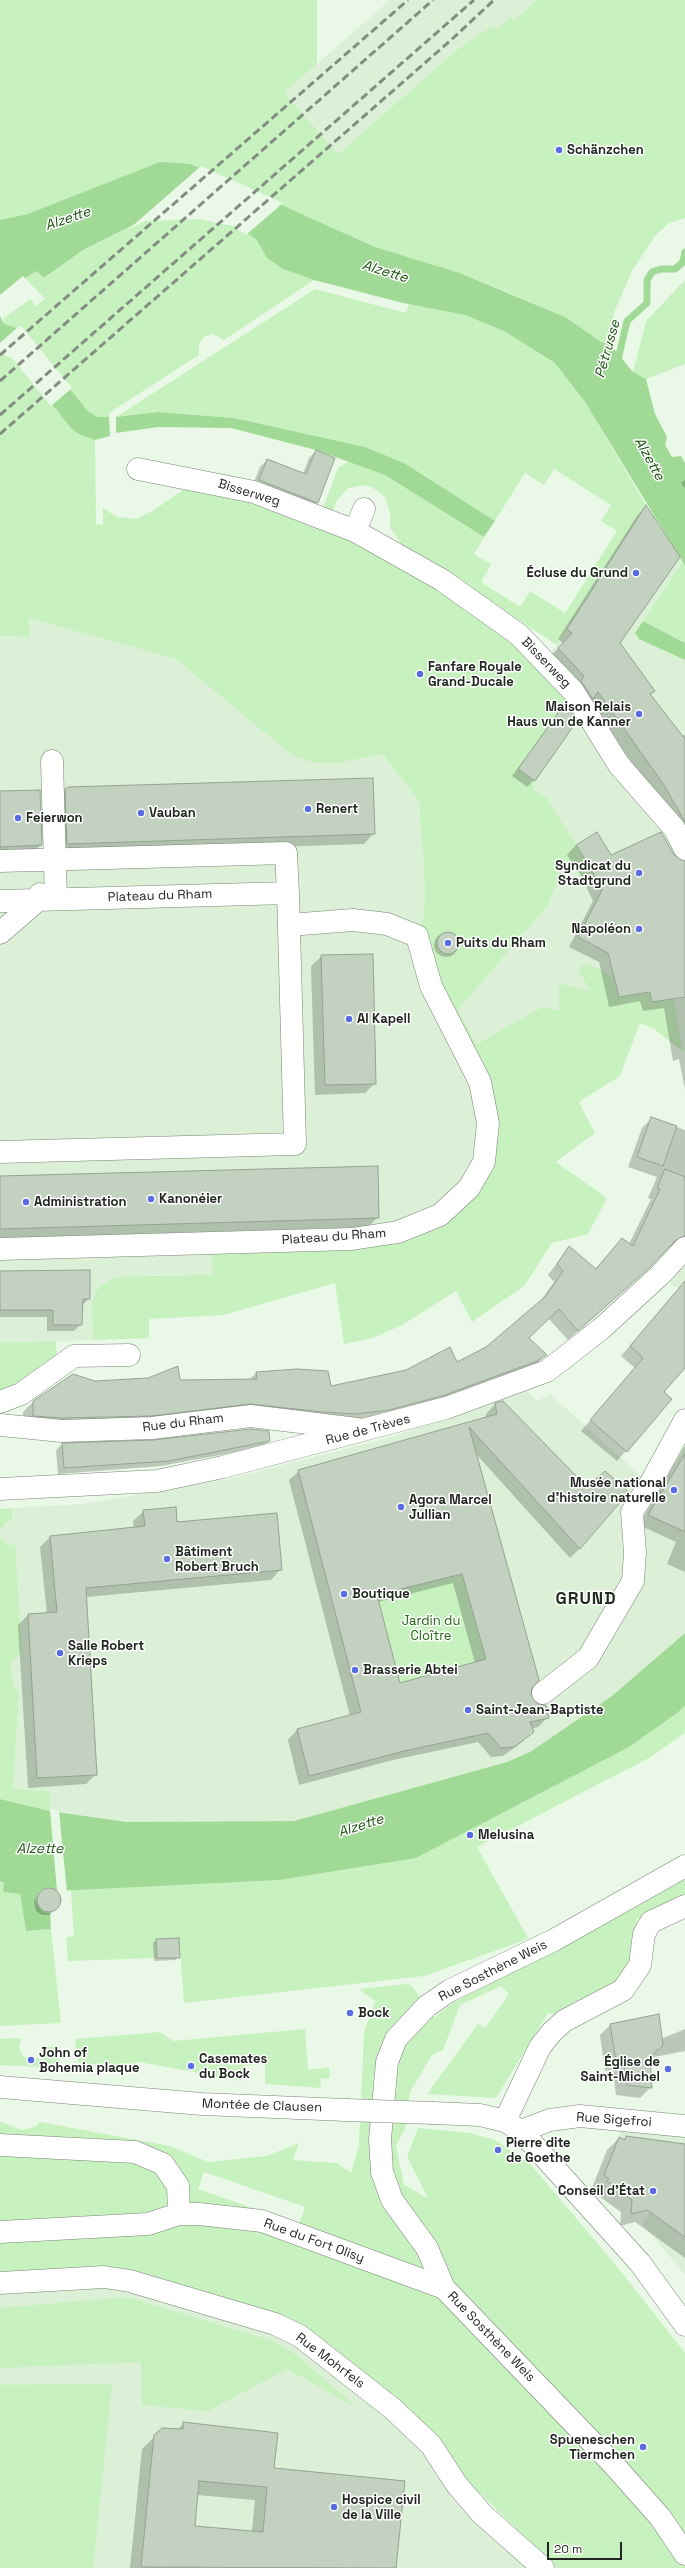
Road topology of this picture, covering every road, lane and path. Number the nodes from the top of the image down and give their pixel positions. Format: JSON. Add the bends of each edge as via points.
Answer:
{"nodes":[{"id":1,"x":138,"y":469,"type":"dead end"},
{"id":2,"x":364,"y":509,"type":"dead end"},
{"id":3,"x":355,"y":531,"type":"junction"},
{"id":4,"x":52,"y":761,"type":"dead end"},
{"id":5,"x":685,"y":849,"type":"edge"},
{"id":6,"x":55,"y":860,"type":"junction"},
{"id":7,"x":0,"y":861,"type":"edge"},
{"id":8,"x":288,"y":893,"type":"junction"},
{"id":9,"x":47,"y":900,"type":"junction"},
{"id":10,"x":0,"y":901,"type":"edge"},
{"id":11,"x":289,"y":925,"type":"junction"},
{"id":12,"x":0,"y":933,"type":"edge"},
{"id":13,"x":0,"y":1152,"type":"edge"},
{"id":14,"x":685,"y":1248,"type":"edge"},
{"id":15,"x":0,"y":1249,"type":"edge"},
{"id":16,"x":129,"y":1355,"type":"dead end"},
{"id":17,"x":0,"y":1402,"type":"edge"},
{"id":18,"x":685,"y":1420,"type":"edge"},
{"id":19,"x":0,"y":1425,"type":"edge"},
{"id":20,"x":366,"y":1431,"type":"junction"},
{"id":21,"x":0,"y":1489,"type":"edge"},
{"id":22,"x":543,"y":1693,"type":"dead end"},
{"id":23,"x":685,"y":1866,"type":"edge"},
{"id":24,"x":685,"y":1906,"type":"edge"},
{"id":25,"x":0,"y":2087,"type":"edge"},
{"id":26,"x":513,"y":2126,"type":"junction"},
{"id":27,"x":685,"y":2126,"type":"edge"},
{"id":28,"x":0,"y":2145,"type":"edge"},
{"id":29,"x":179,"y":2214,"type":"junction"},
{"id":30,"x":0,"y":2232,"type":"edge"},
{"id":31,"x":0,"y":2283,"type":"edge"},
{"id":32,"x":444,"y":2288,"type":"junction"},
{"id":33,"x":685,"y":2325,"type":"edge"},
{"id":34,"x":685,"y":2554,"type":"edge"},
{"id":35,"x":543,"y":2568,"type":"edge"}],
"edges":[{"from":1,"to":3,"type":"street","name":"Bisserweg","via":[[254,492]]},
{"from":2,"to":3,"type":"street"},
{"from":3,"to":5,"type":"street","name":"Bisserweg","via":[[442,580],[518,634],[573,691],[619,765],[674,828]]},
{"from":4,"to":6,"type":"street"},
{"from":6,"to":7,"type":"street"},
{"from":6,"to":8,"type":"street","via":[[286,853]]},
{"from":6,"to":9,"type":"street"},
{"from":8,"to":9,"type":"street","name":"Plateau du Rham"},
{"from":8,"to":11,"type":"street"},
{"from":9,"to":10,"type":"street","name":"Plateau du Rham"},
{"from":9,"to":12,"type":"street"},
{"from":11,"to":13,"type":"street","via":[[295,1144]]},
{"from":11,"to":15,"type":"street","name":"Plateau du Rham","via":[[353,920],[387,924],[417,936],[432,986],[480,1082],[488,1123],[484,1162],[469,1188],[440,1215],[398,1232],[352,1239]]},
{"from":14,"to":20,"type":"street","name":"Rue de Trèves","via":[[660,1275],[601,1329],[547,1371],[446,1408]]},
{"from":16,"to":17,"type":"street","via":[[74,1356],[21,1394]]},
{"from":18,"to":22,"type":"street","via":[[632,1512],[634,1581],[588,1658]]},
{"from":19,"to":20,"type":"street","name":"Rue du Rham","via":[[62,1432],[152,1428],[251,1416]]},
{"from":20,"to":21,"type":"street","name":"Rue de Trèves","via":[[157,1481]]},
{"from":23,"to":32,"type":"street","name":"Rue Sosthène Weis","via":[[554,1940],[449,1991],[410,2022],[396,2039],[387,2062],[383,2088],[380,2139],[382,2172],[392,2200],[427,2248]]},
{"from":24,"to":26,"type":"street","via":[[651,1922],[644,1934],[640,1965],[623,1990],[564,2021],[540,2047]]},
{"from":25,"to":26,"type":"street","name":"Montée de Clausen","bridge":true,"via":[[202,2104],[480,2115]]},
{"from":26,"to":27,"type":"street","name":"Rue Sigefroi","via":[[580,2116]]},
{"from":26,"to":33,"type":"street","via":[[640,2263]]},
{"from":28,"to":29,"type":"street","via":[[134,2152],[163,2164],[178,2186]]},
{"from":29,"to":30,"type":"street","name":"Rue du Fort Olisy","via":[[148,2224]]},
{"from":29,"to":32,"type":"street","name":"Rue du Fort Olisy","via":[[262,2221]]},
{"from":31,"to":35,"type":"street","name":"Rue Mohrfels","via":[[104,2277],[130,2281],[275,2324],[300,2336],[393,2409],[420,2434],[482,2514]]},
{"from":32,"to":34,"type":"street","name":"Rue Sosthène Weis","via":[[613,2464],[660,2517]]}]}
